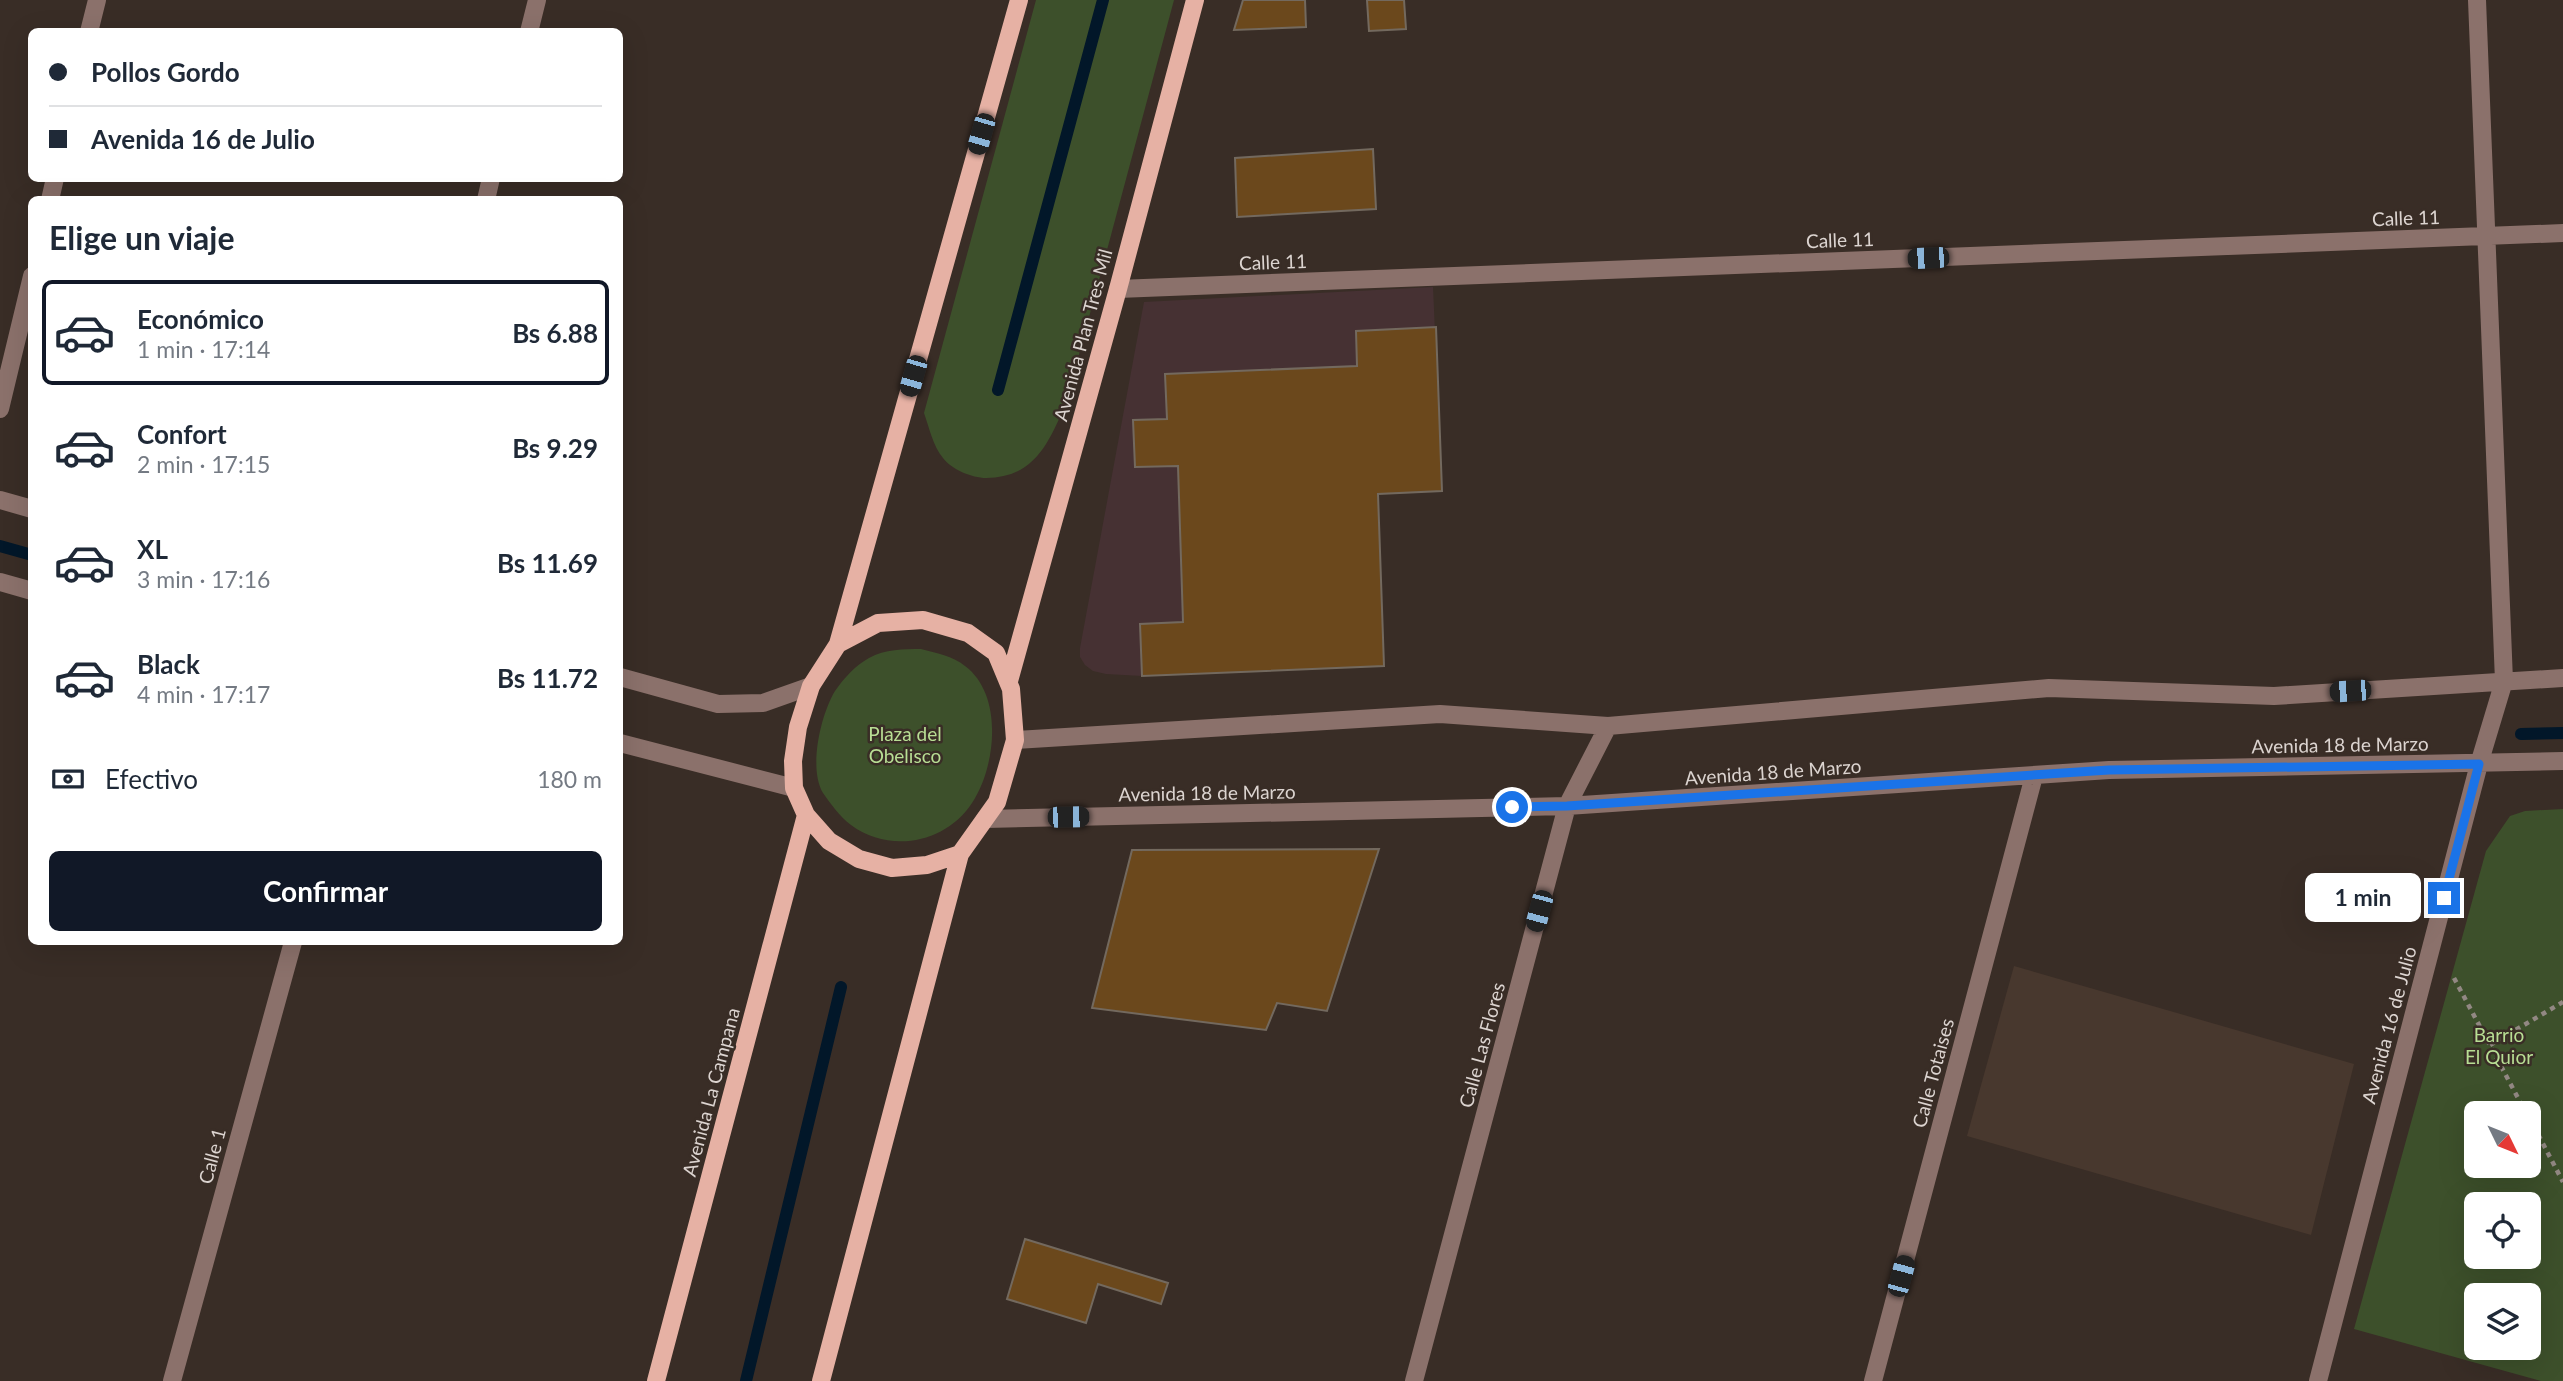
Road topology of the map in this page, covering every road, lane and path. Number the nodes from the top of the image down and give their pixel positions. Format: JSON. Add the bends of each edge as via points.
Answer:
{"nodes":[{"id":1,"x":97,"y":0,"type":"edge"},
{"id":2,"x":537,"y":0,"type":"edge"},
{"id":3,"x":1019,"y":0,"type":"edge"},
{"id":4,"x":1195,"y":0,"type":"edge"},
{"id":5,"x":2477,"y":0,"type":"edge"},
{"id":6,"x":90,"y":28,"type":"edge"},
{"id":7,"x":530,"y":28,"type":"edge"},
{"id":8,"x":2563,"y":233,"type":"edge"},
{"id":9,"x":2486,"y":236,"type":"junction"},
{"id":10,"x":1118,"y":289,"type":"junction"},
{"id":11,"x":28,"y":293,"type":"edge"},
{"id":12,"x":0,"y":409,"type":"edge"},
{"id":13,"x":0,"y":499,"type":"edge"},
{"id":14,"x":28,"y":508,"type":"edge"},
{"id":15,"x":0,"y":583,"type":"edge"},
{"id":16,"x":28,"y":590,"type":"edge"},
{"id":17,"x":838,"y":644,"type":"junction"},
{"id":18,"x":623,"y":678,"type":"edge"},
{"id":19,"x":2563,"y":678,"type":"edge"},
{"id":20,"x":1009,"y":681,"type":"junction"},
{"id":21,"x":2504,"y":681,"type":"junction"},
{"id":22,"x":811,"y":686,"type":"junction"},
{"id":23,"x":1608,"y":726,"type":"junction"},
{"id":24,"x":1014,"y":740,"type":"junction"},
{"id":25,"x":623,"y":744,"type":"edge"},
{"id":26,"x":2563,"y":761,"type":"edge"},
{"id":27,"x":2479,"y":764,"type":"junction"},
{"id":28,"x":2034,"y":776,"type":"junction"},
{"id":29,"x":794,"y":788,"type":"junction"},
{"id":30,"x":1567,"y":806,"type":"junction"},
{"id":31,"x":806,"y":815,"type":"junction"},
{"id":32,"x":985,"y":819,"type":"junction"},
{"id":33,"x":960,"y":854,"type":"junction"},
{"id":34,"x":291,"y":945,"type":"edge"},
{"id":35,"x":2451,"y":973,"type":"dead end"},
{"id":36,"x":2563,"y":1002,"type":"edge"},
{"id":37,"x":2490,"y":1045,"type":"junction"},
{"id":38,"x":2520,"y":1101,"type":"edge"},
{"id":39,"x":2541,"y":1140,"type":"edge"},
{"id":40,"x":2563,"y":1182,"type":"edge"},
{"id":41,"x":172,"y":1381,"type":"edge"},
{"id":42,"x":656,"y":1381,"type":"edge"},
{"id":43,"x":821,"y":1381,"type":"edge"},
{"id":44,"x":1414,"y":1381,"type":"edge"},
{"id":45,"x":1873,"y":1381,"type":"edge"},
{"id":46,"x":2318,"y":1381,"type":"edge"}],
"edges":[{"from":1,"to":6,"type":"street"},
{"from":2,"to":7,"type":"street"},
{"from":3,"to":17,"type":"main road"},
{"from":4,"to":10,"type":"main road","name":"Avenida Plan Tres Mil"},
{"from":5,"to":9,"type":"street","name":"Avenida 16 de Julio"},
{"from":8,"to":9,"type":"street","name":"Calle 11"},
{"from":9,"to":10,"type":"street","name":"Calle 11"},
{"from":9,"to":21,"type":"street","name":"Avenida 16 de Julio"},
{"from":10,"to":20,"type":"main road","name":"Avenida Plan Tres Mil"},
{"from":11,"to":12,"type":"street"},
{"from":13,"to":14,"type":"street"},
{"from":15,"to":16,"type":"street"},
{"from":17,"to":20,"type":"main road","via":[[878,623],[923,620],[968,633],[996,653]]},
{"from":17,"to":22,"type":"main road"},
{"from":18,"to":22,"type":"street","via":[[718,704],[763,703]]},
{"from":19,"to":21,"type":"street"},
{"from":20,"to":24,"type":"main road"},
{"from":21,"to":23,"type":"street","via":[[2274,696],[2049,688]]},
{"from":21,"to":27,"type":"street","name":"Avenida 16 de Julio"},
{"from":22,"to":29,"type":"main road","via":[[798,727]]},
{"from":23,"to":24,"type":"street","via":[[1440,714]]},
{"from":23,"to":30,"type":"street","name":"Calle Las Flores"},
{"from":24,"to":32,"type":"main road","via":[[997,802]]},
{"from":25,"to":29,"type":"street"},
{"from":26,"to":27,"type":"street","name":"Avenida 18 de Marzo"},
{"from":27,"to":28,"type":"street","name":"Avenida 18 de Marzo","via":[[2109,770]]},
{"from":27,"to":46,"type":"street","name":"Avenida 16 de Julio"},
{"from":28,"to":30,"type":"street","name":"Avenida 18 de Marzo"},
{"from":28,"to":45,"type":"street","name":"Calle Totaises"},
{"from":29,"to":31,"type":"main road"},
{"from":30,"to":32,"type":"street","name":"Avenida 18 de Marzo"},
{"from":30,"to":44,"type":"street","name":"Calle Las Flores"},
{"from":31,"to":33,"type":"main road","via":[[829,841],[859,859],[892,868],[927,865]]},
{"from":31,"to":42,"type":"main road","name":"Avenida La Campana"},
{"from":32,"to":33,"type":"main road"},
{"from":33,"to":43,"type":"main road"},
{"from":34,"to":41,"type":"street","name":"Calle 1"},
{"from":35,"to":37,"type":"path"},
{"from":36,"to":37,"type":"path"},
{"from":37,"to":38,"type":"path"},
{"from":39,"to":40,"type":"path"}]}
